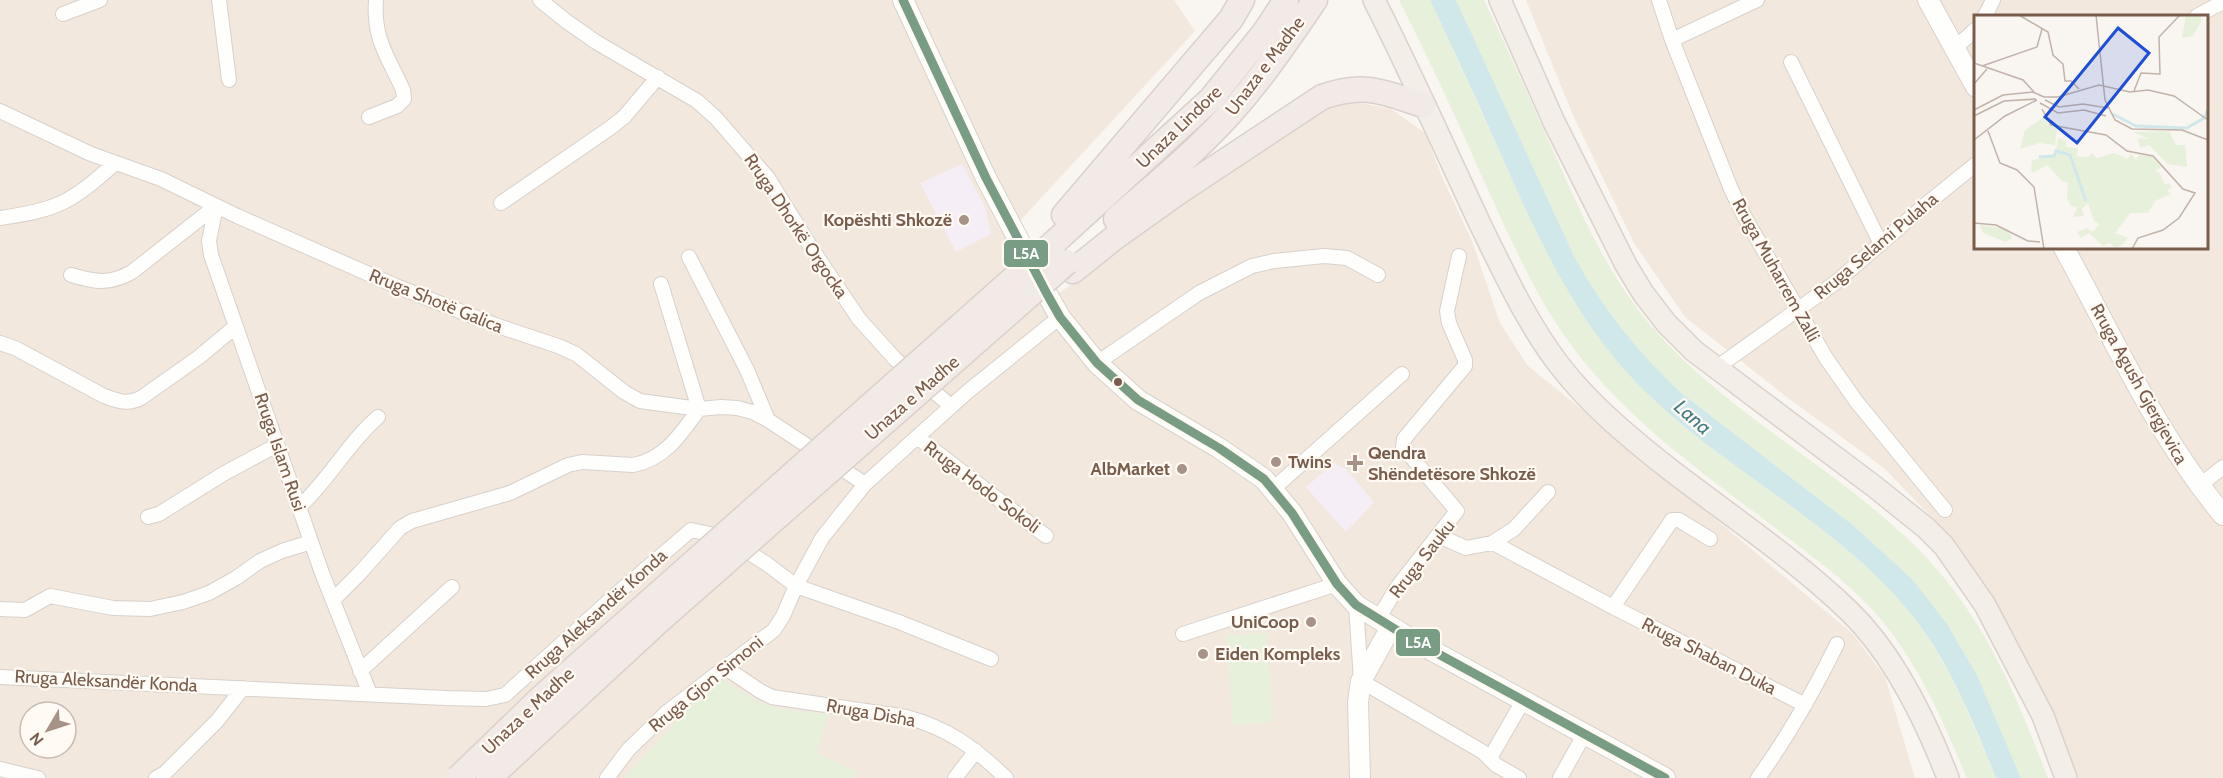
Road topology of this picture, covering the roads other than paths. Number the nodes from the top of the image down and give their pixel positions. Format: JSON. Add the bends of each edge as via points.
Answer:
{"nodes":[{"id":1,"x":100,"y":0,"type":"edge"},
{"id":2,"x":219,"y":0,"type":"edge"},
{"id":3,"x":376,"y":0,"type":"edge"},
{"id":4,"x":540,"y":0,"type":"edge"},
{"id":5,"x":903,"y":0,"type":"edge"},
{"id":6,"x":1242,"y":0,"type":"edge"},
{"id":7,"x":1286,"y":0,"type":"edge"},
{"id":8,"x":1315,"y":0,"type":"edge"},
{"id":9,"x":1374,"y":0,"type":"edge"},
{"id":10,"x":1500,"y":0,"type":"edge"},
{"id":11,"x":1659,"y":0,"type":"edge"},
{"id":12,"x":1757,"y":0,"type":"edge"},
{"id":13,"x":1928,"y":0,"type":"edge"},
{"id":14,"x":1993,"y":0,"type":"edge"},
{"id":15,"x":2223,"y":2,"type":"edge"},
{"id":16,"x":63,"y":14,"type":"dead end"},
{"id":17,"x":1986,"y":15,"type":"edge"},
{"id":18,"x":2199,"y":15,"type":"edge"},
{"id":19,"x":1974,"y":31,"type":"edge"},
{"id":20,"x":1672,"y":40,"type":"junction"},
{"id":21,"x":1954,"y":49,"type":"junction"},
{"id":22,"x":1791,"y":62,"type":"dead end"},
{"id":23,"x":658,"y":77,"type":"junction"},
{"id":24,"x":229,"y":80,"type":"dead end"},
{"id":25,"x":1974,"y":84,"type":"edge"},
{"id":26,"x":1423,"y":105,"type":"junction"},
{"id":27,"x":0,"y":111,"type":"edge"},
{"id":28,"x":369,"y":117,"type":"dead end"},
{"id":29,"x":115,"y":163,"type":"junction"},
{"id":30,"x":1974,"y":166,"type":"edge"},
{"id":31,"x":501,"y":203,"type":"dead end"},
{"id":32,"x":216,"y":206,"type":"junction"},
{"id":33,"x":0,"y":218,"type":"edge"},
{"id":34,"x":1051,"y":237,"type":"junction"},
{"id":35,"x":1881,"y":244,"type":"junction"},
{"id":36,"x":2065,"y":249,"type":"edge"},
{"id":37,"x":1459,"y":256,"type":"dead end"},
{"id":38,"x":689,"y":257,"type":"dead end"},
{"id":39,"x":1070,"y":266,"type":"junction"},
{"id":40,"x":1378,"y":274,"type":"dead end"},
{"id":41,"x":71,"y":275,"type":"dead end"},
{"id":42,"x":661,"y":284,"type":"dead end"},
{"id":43,"x":1797,"y":311,"type":"junction"},
{"id":44,"x":1060,"y":317,"type":"junction"},
{"id":45,"x":235,"y":327,"type":"junction"},
{"id":46,"x":0,"y":343,"type":"edge"},
{"id":47,"x":1097,"y":363,"type":"junction"},
{"id":48,"x":1716,"y":368,"type":"junction"},
{"id":49,"x":1402,"y":374,"type":"dead end"},
{"id":50,"x":951,"y":406,"type":"junction"},
{"id":51,"x":699,"y":409,"type":"junction"},
{"id":52,"x":378,"y":417,"type":"dead end"},
{"id":53,"x":768,"y":420,"type":"junction"},
{"id":54,"x":917,"y":437,"type":"junction"},
{"id":55,"x":277,"y":445,"type":"junction"},
{"id":56,"x":2223,"y":467,"type":"edge"},
{"id":57,"x":865,"y":484,"type":"junction"},
{"id":58,"x":2199,"y":486,"type":"junction"},
{"id":59,"x":1273,"y":489,"type":"junction"},
{"id":60,"x":1548,"y":492,"type":"dead end"},
{"id":61,"x":299,"y":507,"type":"junction"},
{"id":62,"x":1945,"y":510,"type":"dead end"},
{"id":63,"x":2223,"y":515,"type":"edge"},
{"id":64,"x":148,"y":517,"type":"dead end"},
{"id":65,"x":1046,"y":536,"type":"dead end"},
{"id":66,"x":1439,"y":536,"type":"junction"},
{"id":67,"x":1710,"y":539,"type":"dead end"},
{"id":68,"x":311,"y":542,"type":"junction"},
{"id":69,"x":1492,"y":543,"type":"junction"},
{"id":70,"x":1337,"y":584,"type":"junction"},
{"id":71,"x":796,"y":586,"type":"junction"},
{"id":72,"x":452,"y":587,"type":"dead end"},
{"id":73,"x":333,"y":600,"type":"junction"},
{"id":74,"x":1356,"y":605,"type":"junction"},
{"id":75,"x":1613,"y":607,"type":"junction"},
{"id":76,"x":0,"y":609,"type":"edge"},
{"id":77,"x":1384,"y":623,"type":"junction"},
{"id":78,"x":1183,"y":634,"type":"dead end"},
{"id":79,"x":1837,"y":644,"type":"dead end"},
{"id":80,"x":992,"y":659,"type":"dead end"},
{"id":81,"x":726,"y":668,"type":"junction"},
{"id":82,"x":360,"y":671,"type":"junction"},
{"id":83,"x":0,"y":677,"type":"edge"},
{"id":84,"x":1361,"y":681,"type":"junction"},
{"id":85,"x":243,"y":688,"type":"junction"},
{"id":86,"x":370,"y":694,"type":"junction"},
{"id":87,"x":1523,"y":701,"type":"junction"},
{"id":88,"x":1805,"y":705,"type":"junction"},
{"id":89,"x":1584,"y":735,"type":"junction"},
{"id":90,"x":976,"y":751,"type":"junction"},
{"id":91,"x":1490,"y":758,"type":"junction"},
{"id":92,"x":0,"y":769,"type":"edge"},
{"id":93,"x":38,"y":778,"type":"edge"},
{"id":94,"x":156,"y":778,"type":"edge"},
{"id":95,"x":458,"y":778,"type":"edge"},
{"id":96,"x":489,"y":778,"type":"edge"},
{"id":97,"x":607,"y":778,"type":"edge"},
{"id":98,"x":955,"y":778,"type":"edge"},
{"id":99,"x":1006,"y":778,"type":"edge"},
{"id":100,"x":1360,"y":778,"type":"edge"},
{"id":101,"x":1519,"y":778,"type":"edge"},
{"id":102,"x":1560,"y":778,"type":"edge"},
{"id":103,"x":1665,"y":778,"type":"edge"},
{"id":104,"x":1758,"y":778,"type":"edge"},
{"id":105,"x":1948,"y":778,"type":"edge"},
{"id":106,"x":2066,"y":778,"type":"edge"}],
"edges":[{"from":1,"to":16,"type":"street"},
{"from":2,"to":24,"type":"street"},
{"from":3,"to":28,"type":"street","via":[[379,41],[404,99],[397,106]]},
{"from":4,"to":23,"type":"street","name":"Rruga Dhorkë Orgocka","via":[[596,42]]},
{"from":5,"to":44,"type":"main road","via":[[986,178]]},
{"from":6,"to":34,"type":"highway","via":[[1231,19]]},
{"from":7,"to":34,"type":"highway","name":"Unaza Lindore","via":[[1201,109]]},
{"from":8,"to":39,"type":"highway","name":"Unaza e Madhe","via":[[1281,51],[1210,135]]},
{"from":9,"to":26,"type":"main road"},
{"from":10,"to":48,"type":"main road","via":[[1554,122],[1643,293],[1666,323]]},
{"from":11,"to":20,"type":"street","name":"Rruga Muharrem Zalli"},
{"from":12,"to":20,"type":"street"},
{"from":13,"to":21,"type":"main road"},
{"from":14,"to":17,"type":"street"},
{"from":15,"to":18,"type":"street"},
{"from":19,"to":21,"type":"street"},
{"from":20,"to":43,"type":"street","name":"Rruga Muharrem Zalli","via":[[1731,189]]},
{"from":21,"to":25,"type":"main road"},
{"from":22,"to":35,"type":"street"},
{"from":23,"to":31,"type":"street","via":[[610,129]]},
{"from":23,"to":50,"type":"street","name":"Rruga Dhorkë Orgocka","via":[[716,118],[768,178],[859,319],[896,360]]},
{"from":26,"to":39,"type":"highway","via":[[1367,88],[1322,97]]},
{"from":26,"to":105,"type":"main road","via":[[1508,282],[1560,367],[1635,442],[1852,614],[1907,690]]},
{"from":27,"to":29,"type":"street","name":"Rruga Shotë Galica"},
{"from":29,"to":32,"type":"street","name":"Rruga Shotë Galica","via":[[161,179]]},
{"from":29,"to":33,"type":"street","via":[[74,197],[53,208]]},
{"from":30,"to":35,"type":"street","name":"Rruga Selami Pulaha"},
{"from":32,"to":41,"type":"street","via":[[118,280],[103,282]]},
{"from":32,"to":45,"type":"street","name":"Rruga Islam Rusi","via":[[209,241],[211,255]]},
{"from":32,"to":51,"type":"street","name":"Rruga Shotë Galica","via":[[407,290],[576,354],[640,400]]},
{"from":34,"to":95,"type":"highway","name":"Unaza e Madhe","bridge":true,"via":[[543,696]]},
{"from":35,"to":43,"type":"street","name":"Rruga Selami Pulaha"},
{"from":36,"to":58,"type":"main road","name":"Rruga Agush Gjergjevica","via":[[2132,380]]},
{"from":37,"to":66,"type":"street","name":"Rruga Sauku","via":[[1447,311],[1465,366],[1404,439],[1403,447],[1457,511]]},
{"from":38,"to":53,"type":"street"},
{"from":39,"to":96,"type":"highway","name":"Unaza e Madhe","bridge":true,"via":[[661,620]]},
{"from":40,"to":47,"type":"street","via":[[1347,258],[1324,256],[1252,266],[1191,298]]},
{"from":42,"to":51,"type":"street"},
{"from":43,"to":48,"type":"street","name":"Rruga Selami Pulaha"},
{"from":43,"to":62,"type":"street","name":"Rruga Muharrem Zalli","via":[[1856,400]]},
{"from":44,"to":47,"type":"main road"},
{"from":44,"to":50,"type":"street"},
{"from":45,"to":46,"type":"street","via":[[131,403],[104,396]]},
{"from":45,"to":55,"type":"street","name":"Rruga Islam Rusi"},
{"from":47,"to":59,"type":"main road","via":[[1138,400],[1253,471]]},
{"from":48,"to":106,"type":"main road","via":[[1875,487],[1944,546],[1985,605],[2043,716]]},
{"from":49,"to":59,"type":"street"},
{"from":50,"to":54,"type":"street"},
{"from":51,"to":53,"type":"street","name":"Rruga Shotë Galica","via":[[737,408]]},
{"from":51,"to":73,"type":"street","via":[[672,445],[650,461],[633,465],[568,465],[510,493],[412,521],[400,528]]},
{"from":52,"to":61,"type":"street"},
{"from":53,"to":57,"type":"street","name":"Rruga Shotë Galica"},
{"from":54,"to":57,"type":"street"},
{"from":54,"to":65,"type":"street","name":"Rruga Hodo Sokoli"},
{"from":55,"to":61,"type":"street","name":"Rruga Islam Rusi"},
{"from":55,"to":64,"type":"street"},
{"from":56,"to":58,"type":"street"},
{"from":57,"to":71,"type":"street","via":[[822,538]]},
{"from":58,"to":63,"type":"main road","name":"Rruga Agush Gjergjevica"},
{"from":59,"to":70,"type":"main road"},
{"from":60,"to":69,"type":"street","via":[[1514,529]]},
{"from":61,"to":68,"type":"street","name":"Rruga Islam Rusi"},
{"from":66,"to":69,"type":"street","via":[[1466,548]]},
{"from":66,"to":77,"type":"street","name":"Rruga Sauku","via":[[1398,586]]},
{"from":67,"to":75,"type":"street","via":[[1679,520],[1672,520]]},
{"from":68,"to":73,"type":"street","name":"Rruga Islam Rusi"},
{"from":68,"to":76,"type":"street","via":[[282,550],[218,588],[183,602],[150,609],[113,608],[50,596],[25,610]]},
{"from":69,"to":75,"type":"street","name":"Rruga Shaban Duka"},
{"from":70,"to":74,"type":"main road"},
{"from":70,"to":78,"type":"street"},
{"from":71,"to":80,"type":"street"},
{"from":71,"to":81,"type":"street","name":"Rruga Gjon Simoni","via":[[774,630]]},
{"from":71,"to":86,"type":"street","name":"Rruga Aleksandër Konda","via":[[724,537],[691,530],[505,695],[486,699]]},
{"from":72,"to":82,"type":"street"},
{"from":73,"to":82,"type":"street","name":"Rruga Islam Rusi"},
{"from":74,"to":77,"type":"main road"},
{"from":74,"to":84,"type":"street"},
{"from":75,"to":88,"type":"street","name":"Rruga Shaban Duka"},
{"from":77,"to":84,"type":"main road"},
{"from":77,"to":87,"type":"main road"},
{"from":79,"to":88,"type":"street"},
{"from":81,"to":90,"type":"street","name":"Rruga Disha","via":[[772,697],[906,717],[949,732]]},
{"from":81,"to":97,"type":"street","name":"Rruga Gjon Simoni","via":[[667,712],[628,750]]},
{"from":82,"to":86,"type":"street","name":"Rruga Islam Rusi"},
{"from":83,"to":85,"type":"street","name":"Rruga Aleksandër Konda"},
{"from":84,"to":91,"type":"street"},
{"from":84,"to":100,"type":"main road"},
{"from":85,"to":86,"type":"street","name":"Rruga Aleksandër Konda"},
{"from":85,"to":94,"type":"street","via":[[217,721]]},
{"from":87,"to":89,"type":"main road"},
{"from":87,"to":91,"type":"street"},
{"from":88,"to":104,"type":"street"},
{"from":89,"to":102,"type":"street"},
{"from":89,"to":103,"type":"main road"},
{"from":90,"to":98,"type":"street"},
{"from":90,"to":99,"type":"street","name":"Rruga Disha"},
{"from":91,"to":101,"type":"street"},
{"from":92,"to":93,"type":"street"}]}
